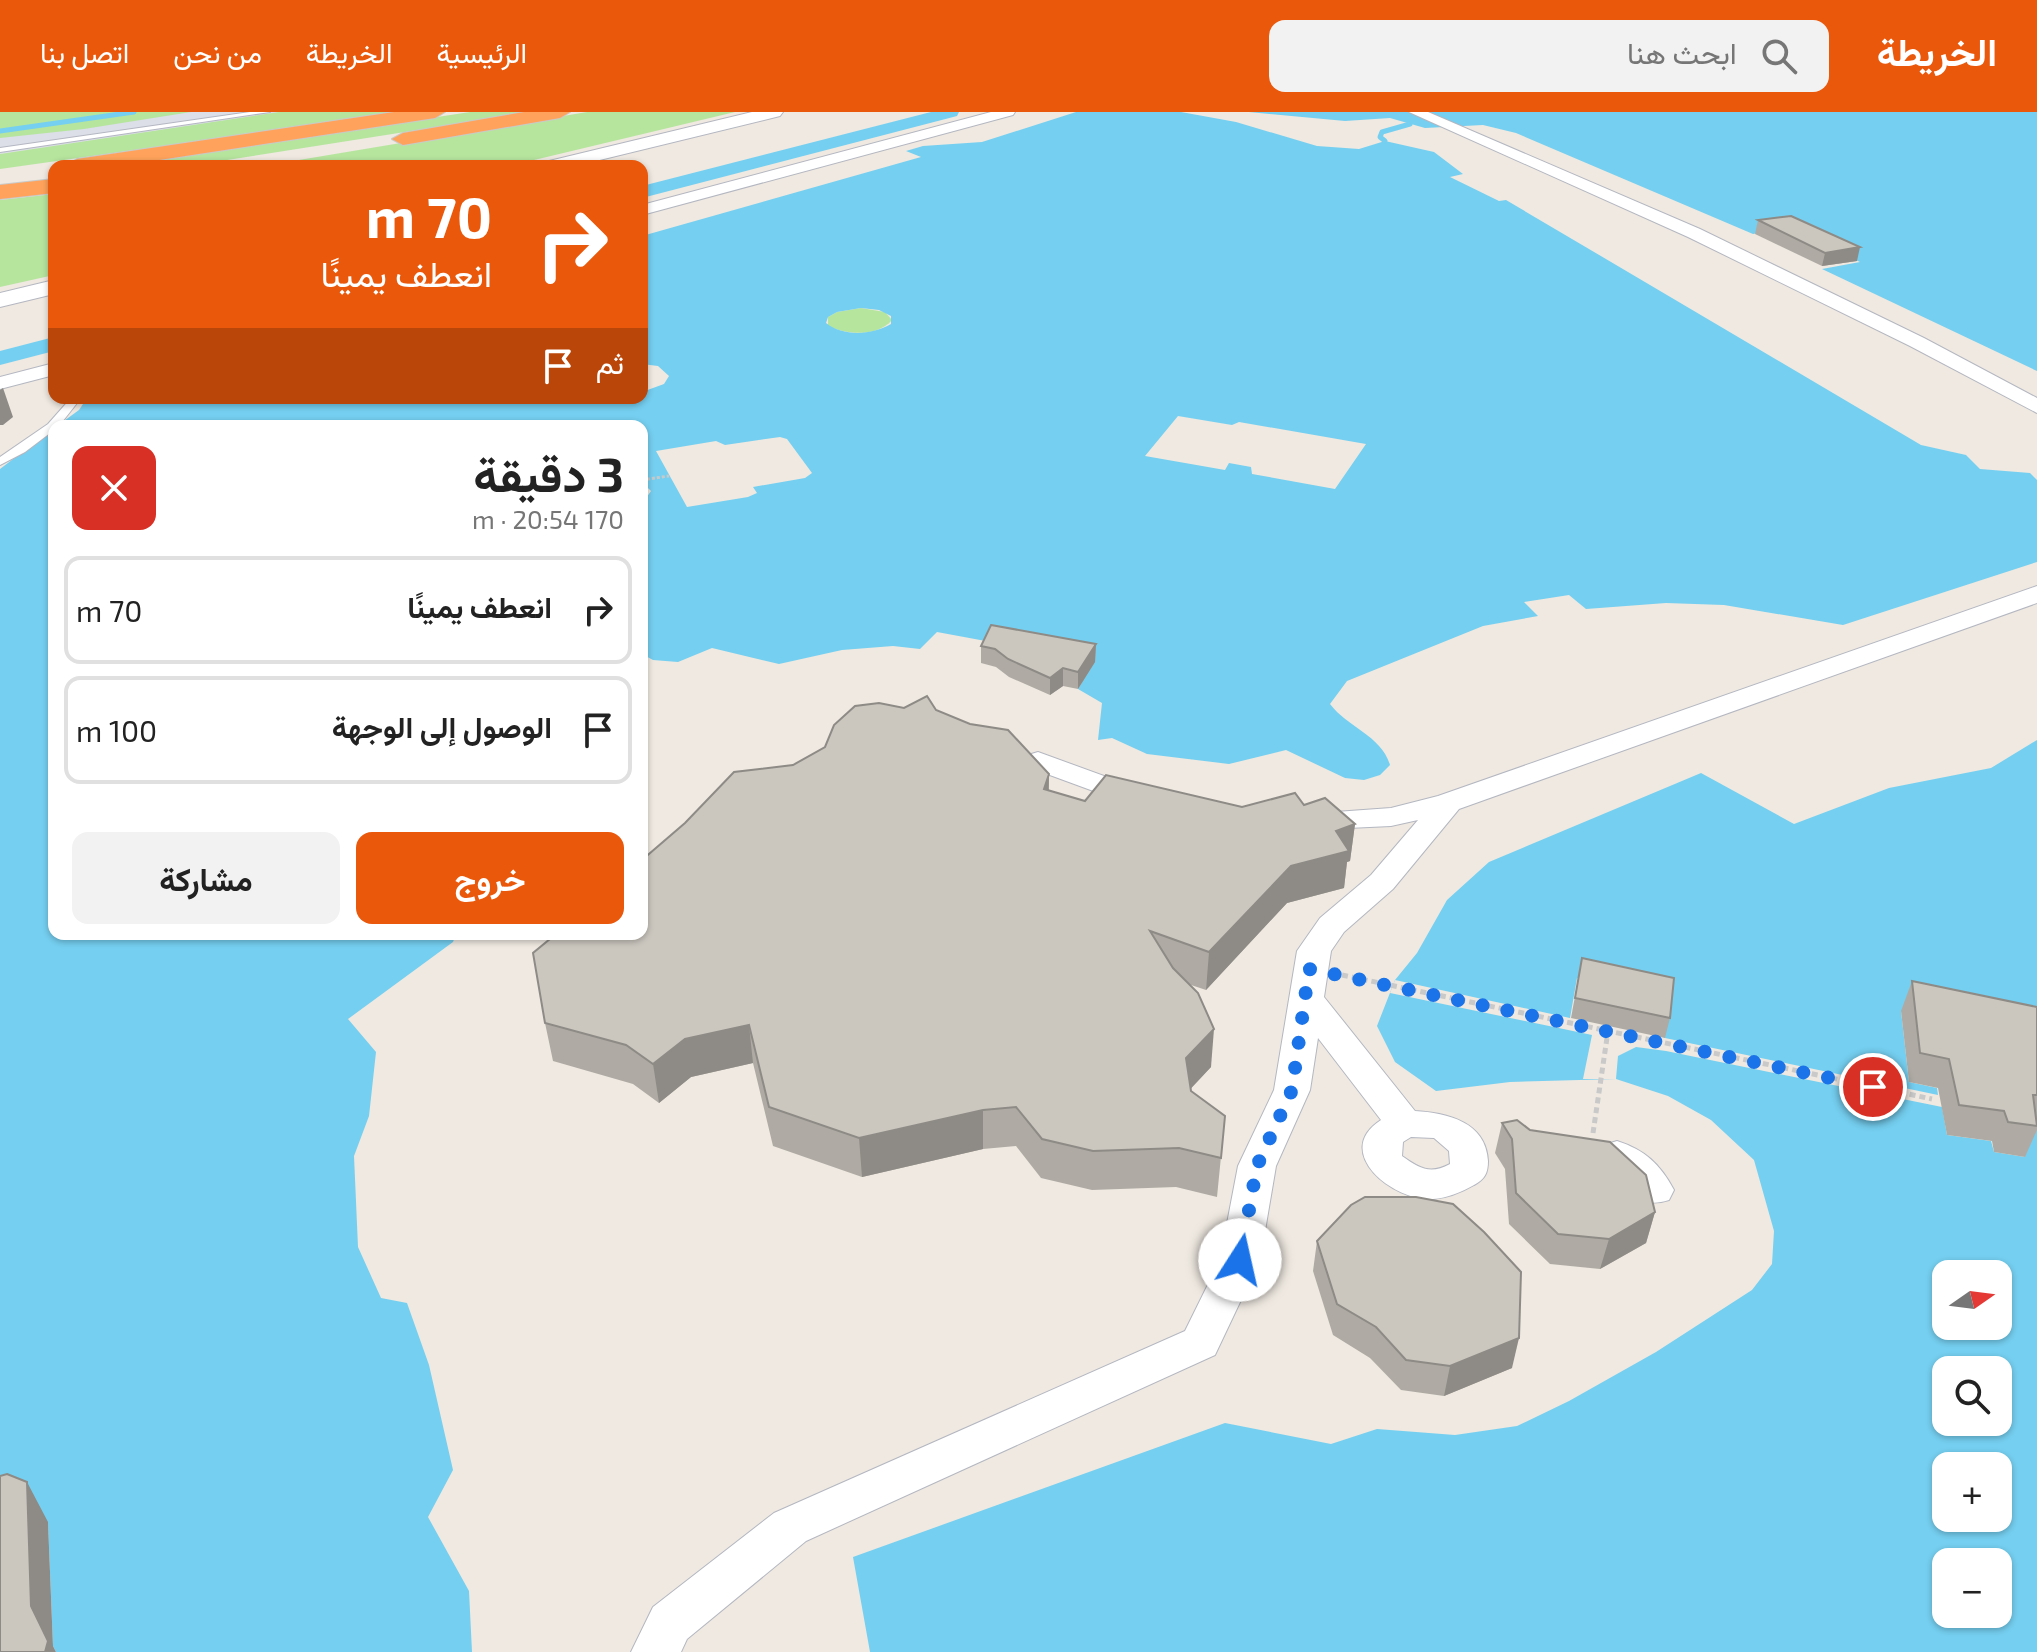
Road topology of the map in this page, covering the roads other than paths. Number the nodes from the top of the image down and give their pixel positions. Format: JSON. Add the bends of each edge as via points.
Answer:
{"nodes":[{"id":1,"x":266,"y":112,"type":"edge"},
{"id":2,"x":435,"y":112,"type":"edge"},
{"id":3,"x":560,"y":112,"type":"edge"},
{"id":4,"x":774,"y":112,"type":"edge"},
{"id":5,"x":1008,"y":112,"type":"edge"},
{"id":6,"x":1416,"y":112,"type":"edge"},
{"id":7,"x":380,"y":143,"type":"dead end"},
{"id":8,"x":0,"y":150,"type":"edge"},
{"id":9,"x":303,"y":154,"type":"dead end"},
{"id":10,"x":117,"y":160,"type":"edge"},
{"id":11,"x":256,"y":160,"type":"edge"},
{"id":12,"x":577,"y":160,"type":"edge"},
{"id":13,"x":48,"y":170,"type":"edge"},
{"id":14,"x":0,"y":175,"type":"edge"},
{"id":15,"x":48,"y":187,"type":"edge"},
{"id":16,"x":0,"y":192,"type":"edge"},
{"id":17,"x":648,"y":208,"type":"edge"},
{"id":18,"x":48,"y":288,"type":"edge"},
{"id":19,"x":0,"y":300,"type":"edge"},
{"id":20,"x":48,"y":371,"type":"edge"},
{"id":21,"x":0,"y":383,"type":"edge"},
{"id":22,"x":73,"y":404,"type":"edge"},
{"id":23,"x":2037,"y":407,"type":"edge"},
{"id":24,"x":58,"y":420,"type":"edge"},
{"id":25,"x":48,"y":428,"type":"edge"},
{"id":26,"x":0,"y":462,"type":"edge"},
{"id":27,"x":2037,"y":594,"type":"edge"},
{"id":28,"x":1038,"y":761,"type":"edge"},
{"id":29,"x":1448,"y":803,"type":"junction"},
{"id":30,"x":1162,"y":804,"type":"edge"},
{"id":31,"x":1275,"y":823,"type":"edge"},
{"id":32,"x":1307,"y":983,"type":"junction"},
{"id":33,"x":1404,"y":1123,"type":"junction"},
{"id":34,"x":1584,"y":1145,"type":"edge"},
{"id":35,"x":1655,"y":1190,"type":"dead end"},
{"id":36,"x":656,"y":1652,"type":"edge"}],
"edges":[{"from":1,"to":8,"type":"lane"},
{"from":2,"to":10,"type":"highway"},
{"from":3,"to":7,"type":"highway"},
{"from":4,"to":12,"type":"street"},
{"from":5,"to":17,"type":"street"},
{"from":6,"to":23,"type":"street","via":[[1694,233]]},
{"from":9,"to":11,"type":"highway"},
{"from":13,"to":14,"type":"highway"},
{"from":15,"to":16,"type":"highway"},
{"from":18,"to":19,"type":"street"},
{"from":20,"to":21,"type":"street"},
{"from":22,"to":24,"type":"lane"},
{"from":25,"to":26,"type":"lane"},
{"from":27,"to":29,"type":"street"},
{"from":28,"to":30,"type":"street","via":[[1119,794]]},
{"from":29,"to":31,"type":"street","via":[[1391,817]]},
{"from":29,"to":32,"type":"street","via":[[1382,882],[1332,925],[1314,951]]},
{"from":32,"to":33,"type":"street"},
{"from":32,"to":36,"type":"street","via":[[1292,1090],[1257,1166],[1240,1260],[1200,1343],[790,1527],[670,1623]]},
{"from":33,"to":33,"type":"street","via":[[1384,1136],[1383,1161],[1408,1181],[1444,1186],[1469,1171],[1485,1144],[1443,1126]]},
{"from":34,"to":35,"type":"street","via":[[1628,1159]]}]}
